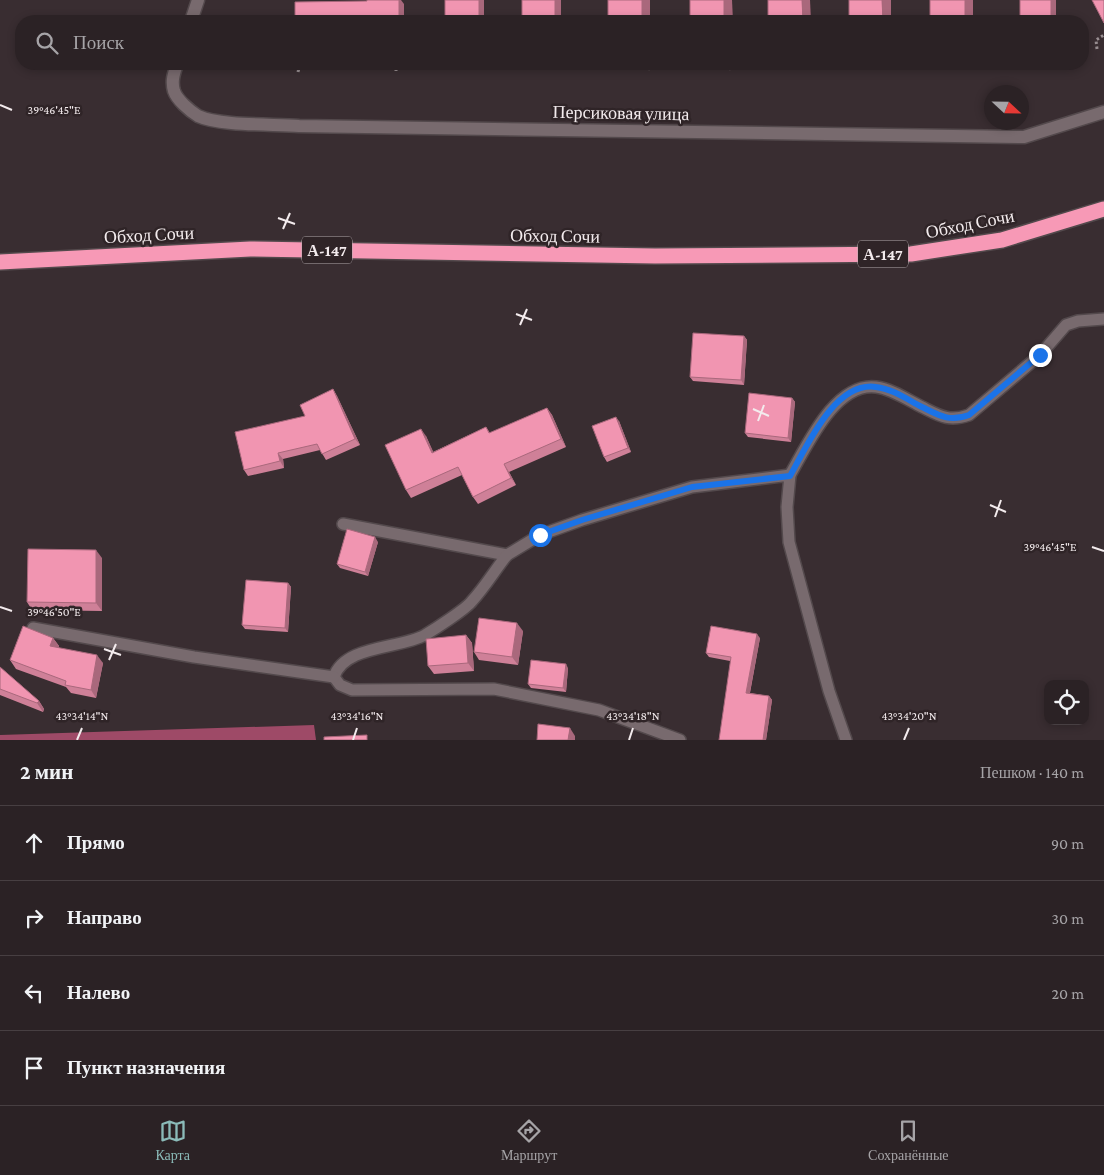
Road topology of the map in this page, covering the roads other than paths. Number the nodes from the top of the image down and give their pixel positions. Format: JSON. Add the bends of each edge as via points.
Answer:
{"nodes":[{"id":1,"x":198,"y":0,"type":"edge"},
{"id":2,"x":193,"y":15,"type":"edge"},
{"id":3,"x":176,"y":70,"type":"edge"},
{"id":4,"x":1104,"y":112,"type":"edge"},
{"id":5,"x":1104,"y":209,"type":"edge"},
{"id":6,"x":0,"y":262,"type":"edge"},
{"id":7,"x":1104,"y":319,"type":"edge"},
{"id":8,"x":790,"y":476,"type":"junction"},
{"id":9,"x":343,"y":524,"type":"dead end"},
{"id":10,"x":507,"y":554,"type":"junction"},
{"id":11,"x":32,"y":628,"type":"edge"},
{"id":12,"x":334,"y":677,"type":"junction"},
{"id":13,"x":680,"y":740,"type":"edge"},
{"id":14,"x":846,"y":740,"type":"edge"}],
"edges":[{"from":1,"to":2,"type":"street"},
{"from":3,"to":4,"type":"street","name":"Персиковая улица","via":[[174,92],[198,116],[219,122],[300,126],[1024,136]]},
{"from":5,"to":6,"type":"highway","name":"Обход Сочи","number":"А-147","via":[[1002,240],[911,254],[655,256],[250,249]]},
{"from":7,"to":8,"type":"lane","via":[[1078,321],[1066,326],[1040,355],[969,415],[958,419],[937,414],[879,387],[860,388],[827,414]]},
{"from":8,"to":10,"type":"lane","via":[[692,487],[540,535]]},
{"from":8,"to":14,"type":"lane","via":[[788,542],[829,691]]},
{"from":9,"to":10,"type":"lane"},
{"from":10,"to":12,"type":"lane","via":[[471,603],[424,636],[348,659],[337,669]]},
{"from":11,"to":12,"type":"lane","via":[[194,657]]},
{"from":12,"to":13,"type":"lane","via":[[340,685],[352,690],[494,688],[599,710]]}]}
